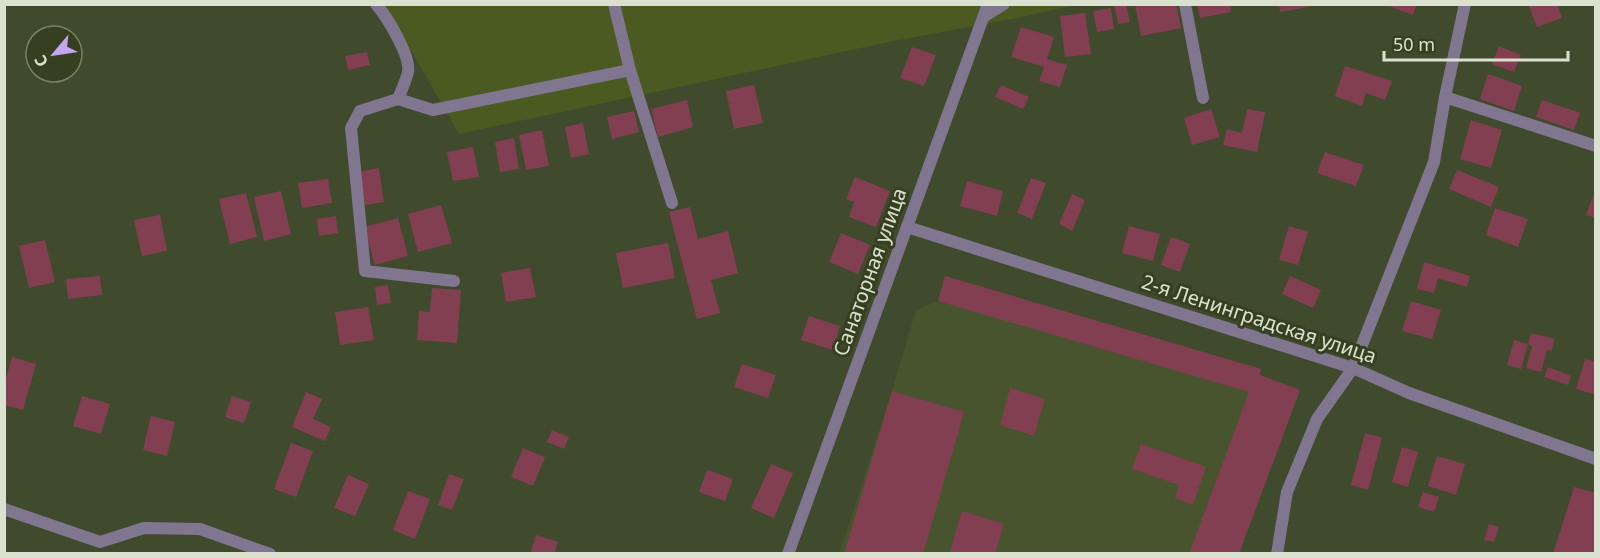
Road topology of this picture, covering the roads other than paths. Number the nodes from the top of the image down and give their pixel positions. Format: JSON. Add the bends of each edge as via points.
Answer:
{"nodes":[{"id":1,"x":376,"y":4,"type":"edge"},
{"id":2,"x":614,"y":4,"type":"edge"},
{"id":3,"x":1004,"y":4,"type":"edge"},
{"id":4,"x":1185,"y":4,"type":"edge"},
{"id":5,"x":1465,"y":4,"type":"edge"},
{"id":6,"x":987,"y":10,"type":"edge"},
{"id":7,"x":630,"y":70,"type":"junction"},
{"id":8,"x":1445,"y":97,"type":"junction"},
{"id":9,"x":1203,"y":98,"type":"dead end"},
{"id":10,"x":398,"y":99,"type":"junction"},
{"id":11,"x":1596,"y":146,"type":"edge"},
{"id":12,"x":672,"y":203,"type":"dead end"},
{"id":13,"x":907,"y":226,"type":"junction"},
{"id":14,"x":454,"y":280,"type":"dead end"},
{"id":15,"x":1353,"y":368,"type":"junction"},
{"id":16,"x":1596,"y":459,"type":"edge"},
{"id":17,"x":4,"y":509,"type":"edge"},
{"id":18,"x":98,"y":548,"type":"edge"},
{"id":19,"x":270,"y":554,"type":"edge"},
{"id":20,"x":788,"y":554,"type":"edge"},
{"id":21,"x":1277,"y":554,"type":"edge"}],
"edges":[{"from":1,"to":10,"type":"street","via":[[400,41],[409,70]]},
{"from":2,"to":7,"type":"street"},
{"from":3,"to":6,"type":"street"},
{"from":4,"to":9,"type":"street"},
{"from":5,"to":8,"type":"street"},
{"from":6,"to":13,"type":"street","name":"Санаторная улица"},
{"from":7,"to":10,"type":"street","via":[[433,110]]},
{"from":7,"to":12,"type":"street"},
{"from":8,"to":11,"type":"street"},
{"from":8,"to":15,"type":"street","via":[[1434,162]]},
{"from":10,"to":14,"type":"street","via":[[360,111],[351,128],[365,271]]},
{"from":13,"to":15,"type":"street","name":"2-я Ленинградская улица"},
{"from":13,"to":20,"type":"street","name":"Санаторная улица"},
{"from":15,"to":16,"type":"street","name":"2-я Ленинградская улица","via":[[1409,393]]},
{"from":15,"to":21,"type":"street","via":[[1317,419],[1287,492]]},
{"from":17,"to":18,"type":"street"},
{"from":18,"to":19,"type":"street","via":[[144,528],[200,529]]}]}
